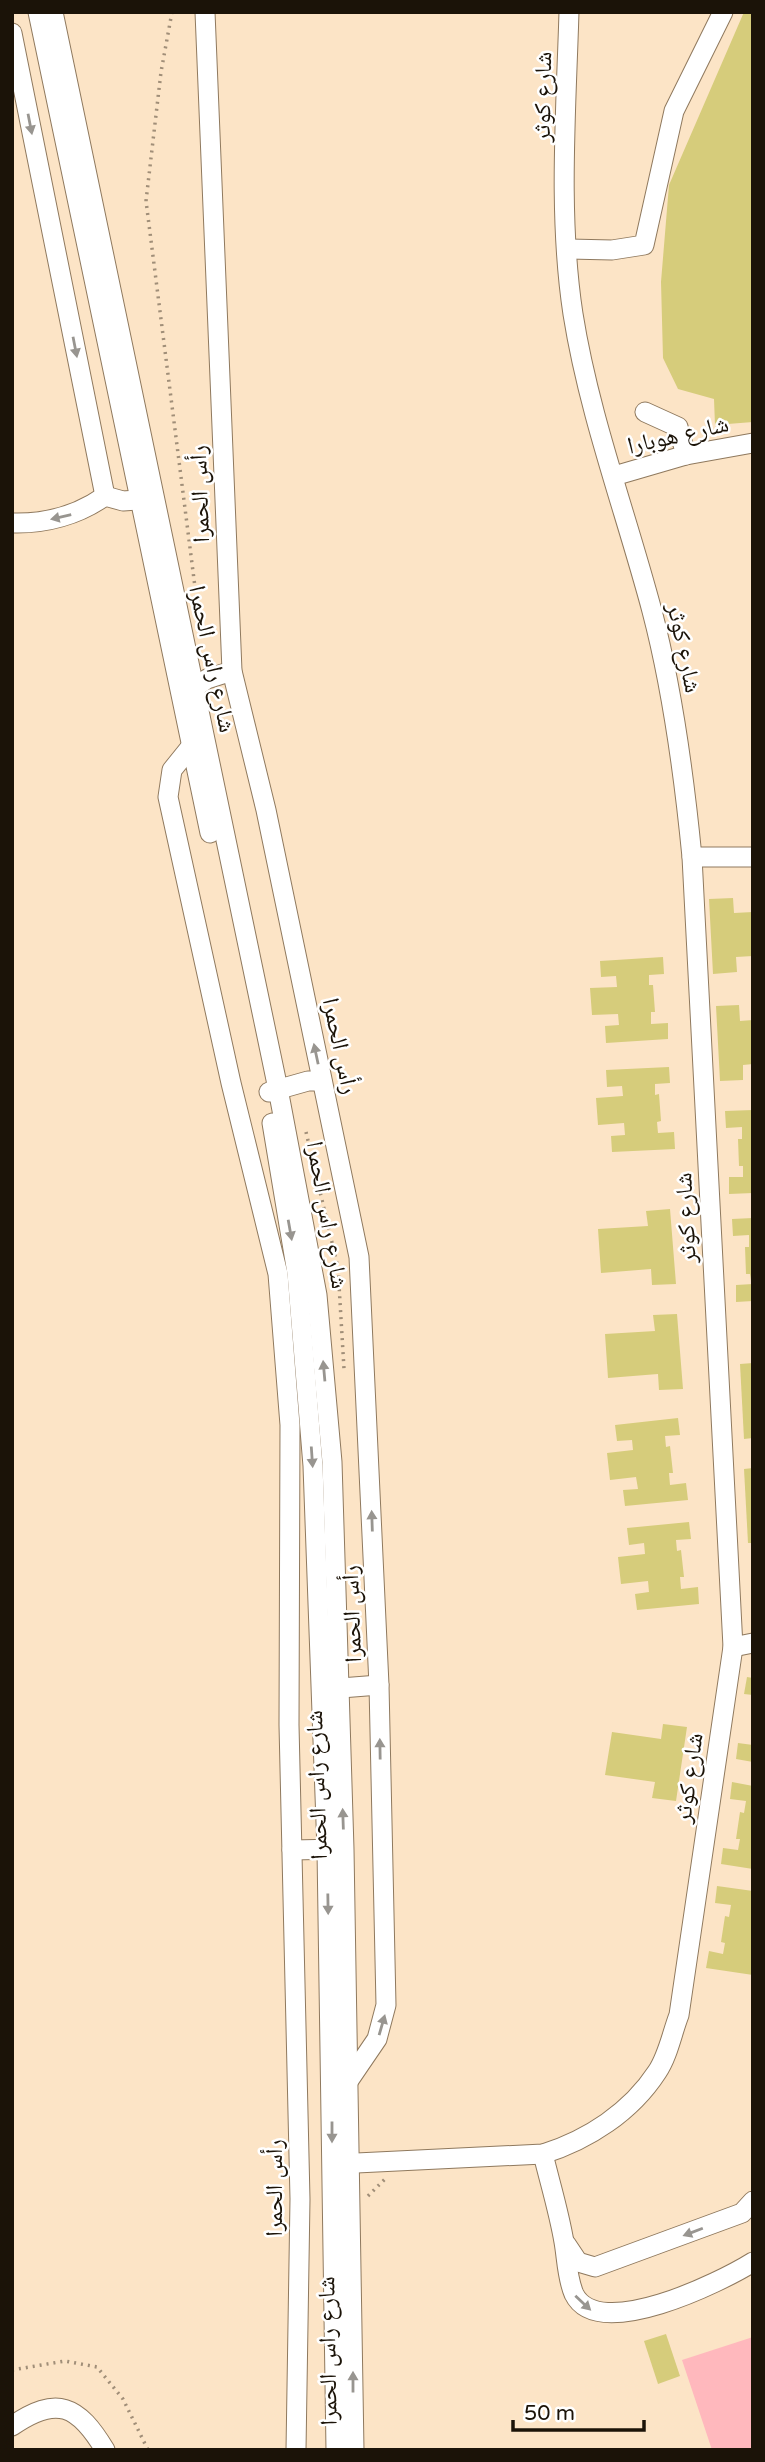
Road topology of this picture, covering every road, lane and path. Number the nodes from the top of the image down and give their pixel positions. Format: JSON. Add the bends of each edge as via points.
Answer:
{"nodes":[{"id":1,"x":38,"y":12,"type":"edge"},
{"id":2,"x":53,"y":12,"type":"edge"},
{"id":3,"x":205,"y":12,"type":"edge"},
{"id":4,"x":569,"y":12,"type":"edge"},
{"id":5,"x":723,"y":12,"type":"edge"},
{"id":6,"x":12,"y":33,"type":"edge"},
{"id":7,"x":569,"y":249,"type":"junction"},
{"id":8,"x":645,"y":412,"type":"dead end"},
{"id":9,"x":753,"y":443,"type":"edge"},
{"id":10,"x":686,"y":455,"type":"junction"},
{"id":11,"x":614,"y":476,"type":"junction"},
{"id":12,"x":105,"y":496,"type":"junction"},
{"id":13,"x":148,"y":499,"type":"junction"},
{"id":14,"x":12,"y":523,"type":"edge"},
{"id":15,"x":232,"y":671,"type":"junction"},
{"id":16,"x":187,"y":693,"type":"junction"},
{"id":17,"x":197,"y":739,"type":"junction"},
{"id":18,"x":692,"y":857,"type":"junction"},
{"id":19,"x":753,"y":857,"type":"edge"},
{"id":20,"x":322,"y":1081,"type":"junction"},
{"id":21,"x":272,"y":1091,"type":"junction"},
{"id":22,"x":296,"y":1272,"type":"junction"},
{"id":23,"x":753,"y":1643,"type":"edge"},
{"id":24,"x":733,"y":1647,"type":"junction"},
{"id":25,"x":379,"y":1685,"type":"junction"},
{"id":26,"x":330,"y":1689,"type":"junction"},
{"id":27,"x":292,"y":1850,"type":"junction"},
{"id":28,"x":336,"y":1850,"type":"junction"},
{"id":29,"x":338,"y":2016,"type":"junction"},
{"id":30,"x":296,"y":2017,"type":"junction"},
{"id":31,"x":347,"y":2083,"type":"junction"},
{"id":32,"x":543,"y":2154,"type":"junction"},
{"id":33,"x":385,"y":2162,"type":"junction"},
{"id":34,"x":341,"y":2164,"type":"junction"},
{"id":35,"x":753,"y":2201,"type":"edge"},
{"id":36,"x":368,"y":2208,"type":"dead end"},
{"id":37,"x":564,"y":2240,"type":"junction"},
{"id":38,"x":753,"y":2262,"type":"edge"},
{"id":39,"x":12,"y":2370,"type":"edge"},
{"id":40,"x":12,"y":2426,"type":"edge"},
{"id":41,"x":105,"y":2450,"type":"edge"},
{"id":42,"x":148,"y":2450,"type":"edge"},
{"id":43,"x":296,"y":2450,"type":"edge"},
{"id":44,"x":336,"y":2450,"type":"edge"},
{"id":45,"x":354,"y":2450,"type":"edge"}],
"edges":[{"from":1,"to":13,"type":"street","name":"شارع راس الحمرا"},
{"from":2,"to":13,"type":"street","name":"شارع راس الحمرا"},
{"from":3,"to":15,"type":"street","name":"رأس الحمرا"},
{"from":4,"to":7,"type":"street","name":"شارع كوثر","via":[[565,199]]},
{"from":5,"to":7,"type":"street","via":[[674,111],[644,245]]},
{"from":6,"to":12,"type":"street","one_way":true},
{"from":7,"to":11,"type":"street","name":"شارع كوثر","via":[[573,313],[592,403]]},
{"from":8,"to":10,"type":"street","via":[[678,427]]},
{"from":9,"to":10,"type":"street","name":"شارع هوبارا"},
{"from":10,"to":11,"type":"street","name":"شارع هوبارا"},
{"from":11,"to":18,"type":"street","name":"شارع كوثر","via":[[653,614],[684,772]]},
{"from":12,"to":13,"type":"street","via":[[122,502]]},
{"from":12,"to":14,"type":"street","one_way":true,"via":[[80,512]]},
{"from":13,"to":16,"type":"street","name":"شارع راس الحمرا"},
{"from":15,"to":16,"type":"street","via":[[207,679]]},
{"from":20,"to":15,"type":"street","name":"رأس الحمرا","one_way":true},
{"from":16,"to":17,"type":"street","name":"شارع راس الحمرا"},
{"from":17,"to":21,"type":"street","name":"شارع راس الحمرا"},
{"from":17,"to":22,"type":"street","name":"رأس الحمرا","via":[[172,770],[168,797],[231,1083]]},
{"from":18,"to":19,"type":"street"},
{"from":18,"to":24,"type":"street","name":"شارع كوثر"},
{"from":20,"to":21,"type":"street"},
{"from":25,"to":20,"type":"street","name":"رأس الحمرا","one_way":true,"via":[[359,1257]]},
{"from":21,"to":22,"type":"street","name":"شارع راس الحمرا"},
{"from":22,"to":26,"type":"street","name":"شارع راس الحمرا","via":[[332,1462]]},
{"from":22,"to":27,"type":"street","name":"رأس الحمرا","via":[[290,1425]]},
{"from":23,"to":24,"type":"street"},
{"from":24,"to":32,"type":"street","name":"شارع كوثر","via":[[679,2015],[659,2070],[626,2110],[566,2147]]},
{"from":25,"to":26,"type":"street"},
{"from":31,"to":25,"type":"street","name":"رأس الحمرا","one_way":true,"via":[[377,2039],[386,2005]]},
{"from":26,"to":28,"type":"street","name":"شارع راس الحمرا"},
{"from":27,"to":28,"type":"street"},
{"from":27,"to":30,"type":"street","name":"رأس الحمرا"},
{"from":28,"to":29,"type":"street","name":"شارع راس الحمرا"},
{"from":29,"to":30,"type":"street"},
{"from":29,"to":31,"type":"street","name":"شارع راس الحمرا"},
{"from":29,"to":34,"type":"street","name":"شارع راس الحمرا","one_way":true},
{"from":30,"to":43,"type":"street","name":"رأس الحمرا","via":[[300,2199]]},
{"from":31,"to":34,"type":"street","name":"شارع راس الحمرا"},
{"from":32,"to":33,"type":"street","name":"شارع كوثر"},
{"from":32,"to":37,"type":"street"},
{"from":33,"to":34,"type":"street","name":"شارع كوثر"},
{"from":33,"to":36,"type":"path","via":[[386,2178],[368,2195]]},
{"from":34,"to":44,"type":"street","name":"شارع راس الحمرا"},
{"from":45,"to":34,"type":"street","name":"شارع راس الحمرا","one_way":true},
{"from":35,"to":37,"type":"street","one_way":true,"via":[[741,2213],[595,2267],[578,2262]]},
{"from":37,"to":38,"type":"street","one_way":true,"via":[[575,2295],[595,2313],[641,2308],[719,2283]]},
{"from":39,"to":42,"type":"path","via":[[65,2361],[97,2367],[123,2399]]},
{"from":40,"to":41,"type":"street","via":[[35,2410],[64,2407],[90,2425]]}]}
